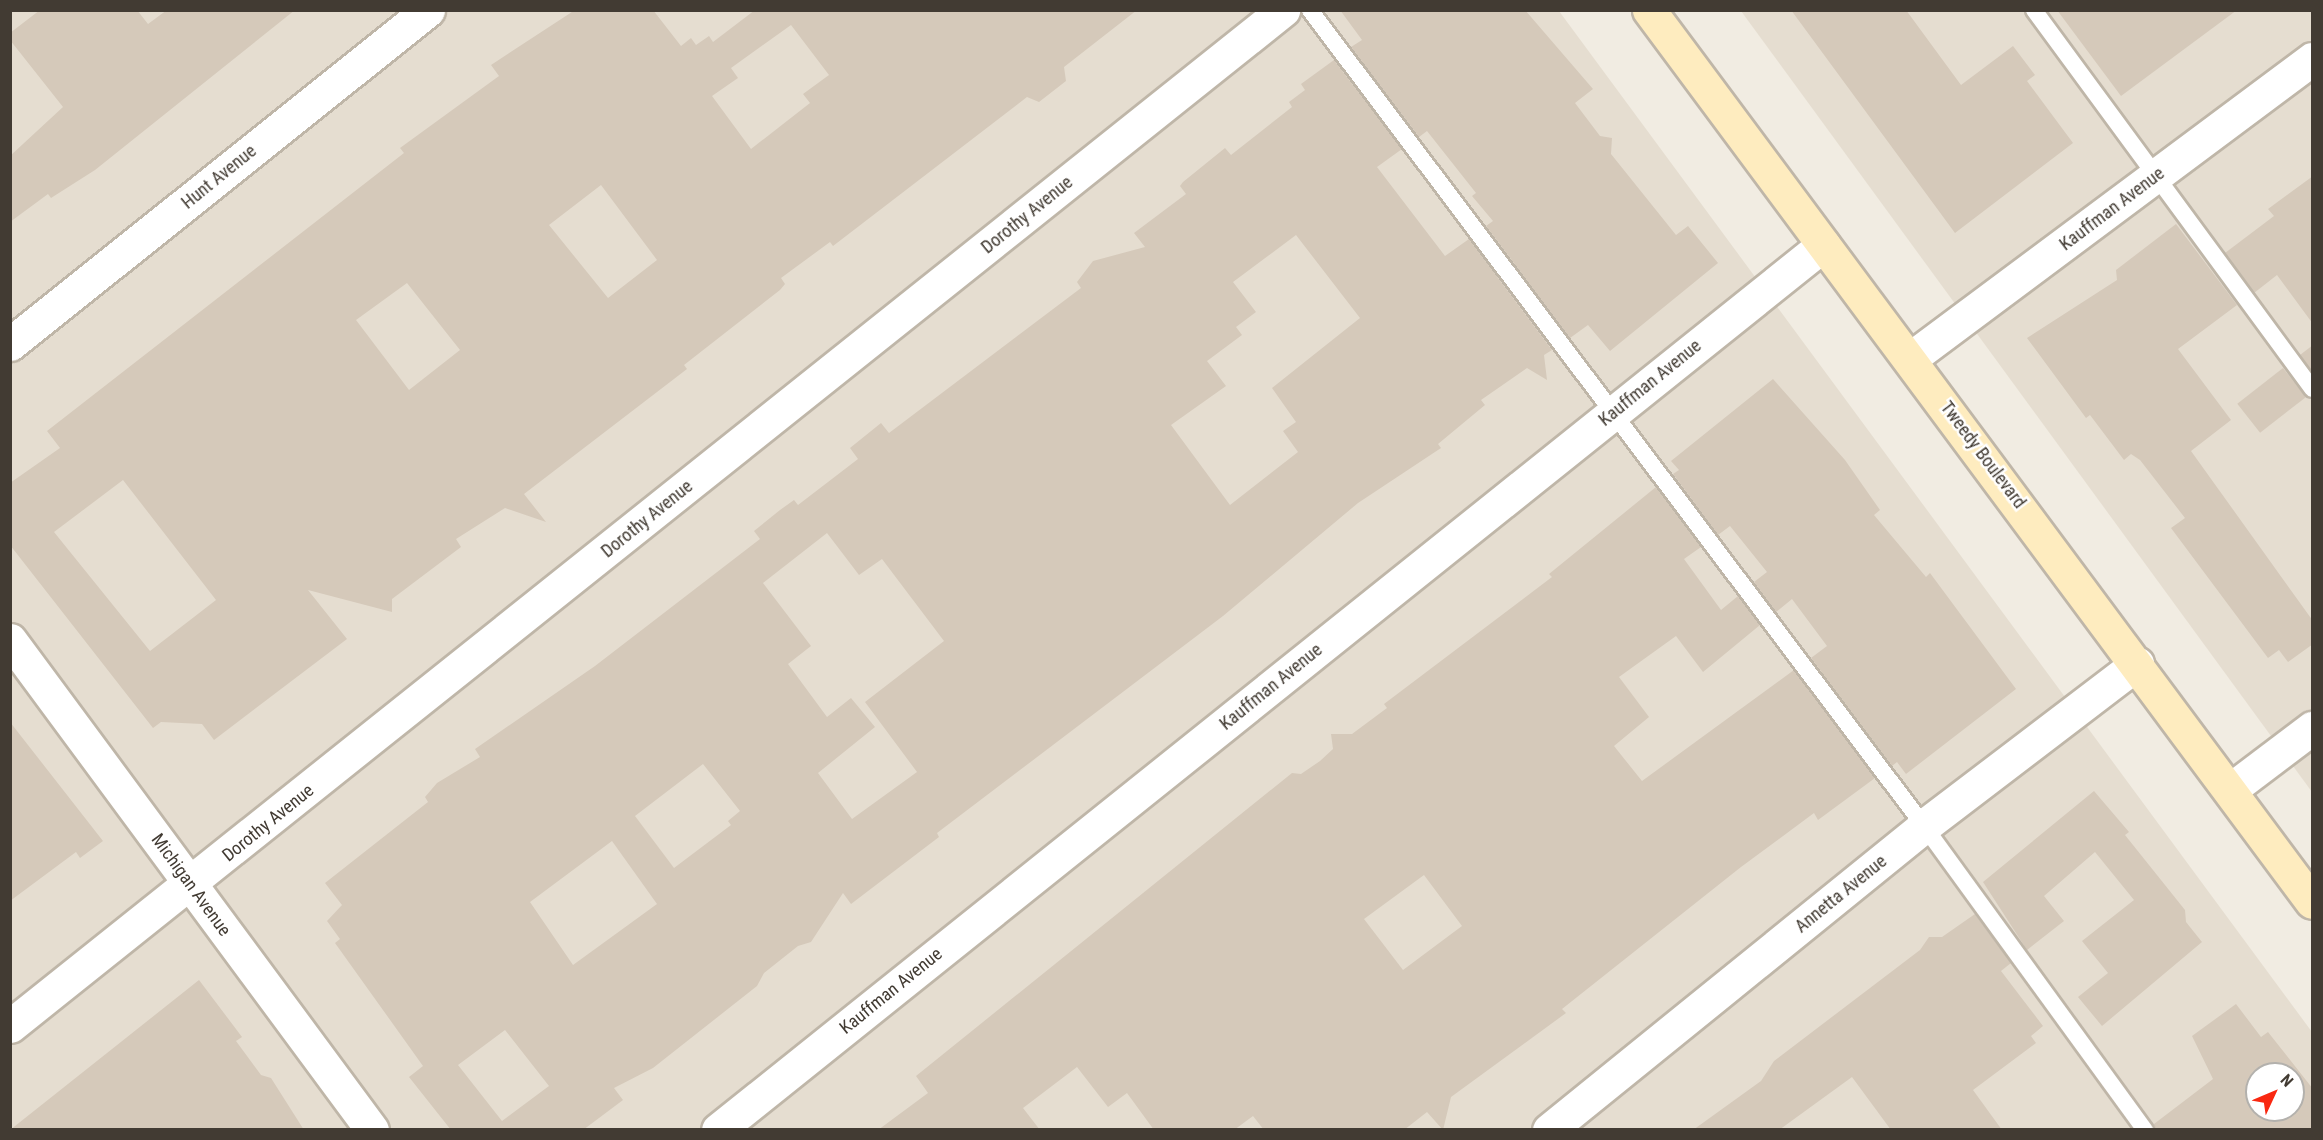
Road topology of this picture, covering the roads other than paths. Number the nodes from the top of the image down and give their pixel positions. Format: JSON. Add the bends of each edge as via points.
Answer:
{"nodes":[{"id":1,"x":428,"y":10,"type":"edge"},
{"id":2,"x":1283,"y":10,"type":"edge"},
{"id":3,"x":1310,"y":10,"type":"edge"},
{"id":4,"x":1649,"y":10,"type":"edge"},
{"id":5,"x":2034,"y":10,"type":"edge"},
{"id":6,"x":2313,"y":59,"type":"edge"},
{"id":7,"x":2156,"y":176,"type":"junction"},
{"id":8,"x":1823,"y":245,"type":"junction"},
{"id":9,"x":10,"y":344,"type":"edge"},
{"id":10,"x":1911,"y":358,"type":"junction"},
{"id":11,"x":2313,"y":389,"type":"edge"},
{"id":12,"x":1613,"y":414,"type":"junction"},
{"id":13,"x":10,"y":640,"type":"edge"},
{"id":14,"x":2138,"y":664,"type":"junction"},
{"id":15,"x":2313,"y":728,"type":"edge"},
{"id":16,"x":2230,"y":789,"type":"junction"},
{"id":17,"x":1924,"y":826,"type":"junction"},
{"id":18,"x":191,"y":884,"type":"junction"},
{"id":19,"x":2313,"y":902,"type":"edge"},
{"id":20,"x":10,"y":1026,"type":"edge"},
{"id":21,"x":372,"y":1130,"type":"edge"},
{"id":22,"x":718,"y":1130,"type":"edge"},
{"id":23,"x":1549,"y":1130,"type":"edge"},
{"id":24,"x":2145,"y":1130,"type":"edge"}],
"edges":[{"from":1,"to":9,"type":"street","name":"Hunt Avenue"},
{"from":2,"to":18,"type":"street","name":"Dorothy Avenue"},
{"from":3,"to":12,"type":"lane"},
{"from":4,"to":8,"type":"main road","name":"Tweedy Boulevard"},
{"from":5,"to":7,"type":"lane"},
{"from":6,"to":7,"type":"street","name":"Kauffman Avenue"},
{"from":7,"to":10,"type":"street","name":"Kauffman Avenue"},
{"from":7,"to":11,"type":"lane"},
{"from":8,"to":10,"type":"main road","name":"Tweedy Boulevard"},
{"from":8,"to":12,"type":"street","name":"Kauffman Avenue"},
{"from":10,"to":14,"type":"main road","name":"Tweedy Boulevard"},
{"from":12,"to":17,"type":"lane"},
{"from":12,"to":22,"type":"street","name":"Kauffman Avenue"},
{"from":13,"to":18,"type":"street","name":"Michigan Avenue"},
{"from":14,"to":16,"type":"main road","name":"Tweedy Boulevard"},
{"from":14,"to":17,"type":"street","name":"Annetta Avenue"},
{"from":15,"to":16,"type":"street"},
{"from":16,"to":19,"type":"main road","name":"Tweedy Boulevard"},
{"from":17,"to":23,"type":"street","name":"Annetta Avenue"},
{"from":17,"to":24,"type":"lane"},
{"from":18,"to":20,"type":"street","name":"Dorothy Avenue"},
{"from":18,"to":21,"type":"street","name":"Michigan Avenue"}]}
